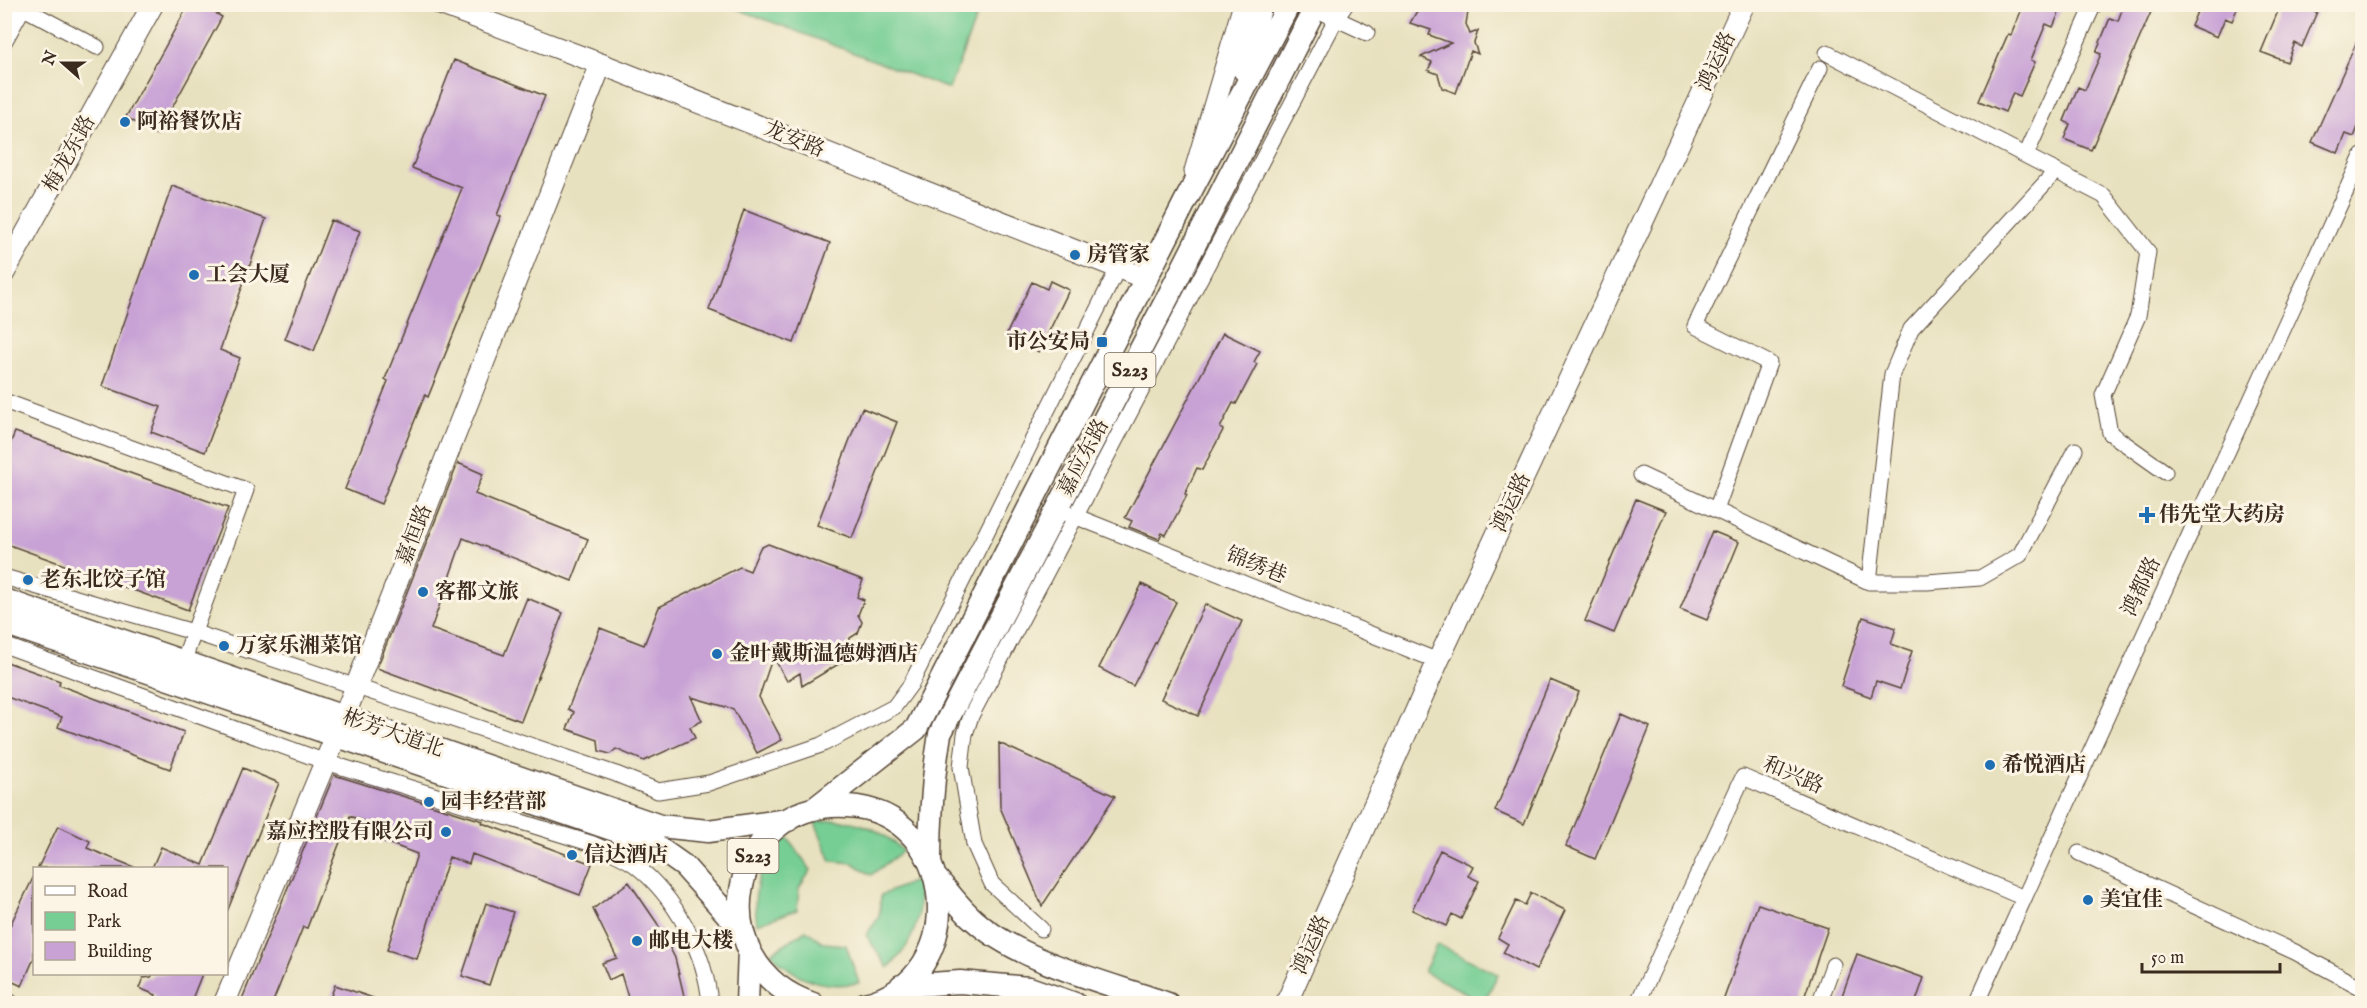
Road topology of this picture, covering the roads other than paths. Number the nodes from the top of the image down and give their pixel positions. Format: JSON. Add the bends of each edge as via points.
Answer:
{"nodes":[{"id":1,"x":153,"y":4,"type":"edge"},
{"id":2,"x":440,"y":4,"type":"edge"},
{"id":3,"x":1244,"y":4,"type":"edge"},
{"id":4,"x":1262,"y":4,"type":"edge"},
{"id":5,"x":1289,"y":4,"type":"edge"},
{"id":6,"x":1346,"y":4,"type":"edge"},
{"id":7,"x":1744,"y":4,"type":"edge"},
{"id":8,"x":2094,"y":4,"type":"edge"},
{"id":9,"x":20,"y":6,"type":"edge"},
{"id":10,"x":1316,"y":7,"type":"edge"},
{"id":11,"x":1336,"y":19,"type":"junction"},
{"id":12,"x":1367,"y":33,"type":"dead end"},
{"id":13,"x":4,"y":42,"type":"edge"},
{"id":14,"x":97,"y":47,"type":"dead end"},
{"id":15,"x":1827,"y":52,"type":"dead end"},
{"id":16,"x":601,"y":64,"type":"junction"},
{"id":17,"x":1820,"y":68,"type":"dead end"},
{"id":18,"x":1234,"y":109,"type":"junction"},
{"id":19,"x":2026,"y":155,"type":"junction"},
{"id":20,"x":2362,"y":156,"type":"edge"},
{"id":21,"x":2056,"y":171,"type":"junction"},
{"id":22,"x":1185,"y":202,"type":"junction"},
{"id":23,"x":1118,"y":268,"type":"junction"},
{"id":24,"x":4,"y":273,"type":"edge"},
{"id":25,"x":1148,"y":279,"type":"junction"},
{"id":26,"x":4,"y":401,"type":"edge"},
{"id":27,"x":2075,"y":450,"type":"dead end"},
{"id":28,"x":2165,"y":472,"type":"dead end"},
{"id":29,"x":1641,"y":475,"type":"dead end"},
{"id":30,"x":1716,"y":510,"type":"junction"},
{"id":31,"x":1067,"y":512,"type":"junction"},
{"id":32,"x":4,"y":577,"type":"edge"},
{"id":33,"x":1869,"y":582,"type":"junction"},
{"id":34,"x":4,"y":600,"type":"edge"},
{"id":35,"x":4,"y":623,"type":"edge"},
{"id":36,"x":193,"y":632,"type":"junction"},
{"id":37,"x":4,"y":645,"type":"edge"},
{"id":38,"x":1438,"y":661,"type":"junction"},
{"id":39,"x":183,"y":662,"type":"junction"},
{"id":40,"x":356,"y":687,"type":"junction"},
{"id":41,"x":340,"y":727,"type":"junction"},
{"id":42,"x":326,"y":762,"type":"junction"},
{"id":43,"x":814,"y":809,"type":"junction"},
{"id":44,"x":788,"y":820,"type":"junction"},
{"id":45,"x":2079,"y":853,"type":"dead end"},
{"id":46,"x":933,"y":869,"type":"junction"},
{"id":47,"x":2024,"y":898,"type":"junction"},
{"id":48,"x":1041,"y":929,"type":"dead end"},
{"id":49,"x":746,"y":941,"type":"junction"},
{"id":50,"x":1833,"y":965,"type":"dead end"},
{"id":51,"x":901,"y":986,"type":"junction"},
{"id":52,"x":2362,"y":988,"type":"edge"},
{"id":53,"x":224,"y":1004,"type":"edge"},
{"id":54,"x":710,"y":1004,"type":"edge"},
{"id":55,"x":747,"y":1004,"type":"edge"},
{"id":56,"x":813,"y":1004,"type":"edge"},
{"id":57,"x":865,"y":1004,"type":"edge"},
{"id":58,"x":1075,"y":1004,"type":"edge"},
{"id":59,"x":1168,"y":1004,"type":"edge"},
{"id":60,"x":1286,"y":1004,"type":"edge"},
{"id":61,"x":1637,"y":1004,"type":"edge"},
{"id":62,"x":1819,"y":1004,"type":"edge"},
{"id":63,"x":1976,"y":1004,"type":"edge"}],
"edges":[{"from":1,"to":24,"type":"street","name":"梅龙东路"},
{"from":2,"to":16,"type":"street","name":"龙安路"},
{"from":3,"to":22,"type":"street"},
{"from":4,"to":18,"type":"main road"},
{"from":5,"to":18,"type":"main road","name":"嘉应东路","number":"S223"},
{"from":6,"to":11,"type":"street"},
{"from":7,"to":38,"type":"street","name":"鸿运路"},
{"from":8,"to":19,"type":"street"},
{"from":9,"to":13,"type":"street"},
{"from":9,"to":14,"type":"street"},
{"from":10,"to":11,"type":"street"},
{"from":10,"to":31,"type":"main road","name":"嘉应东路","number":"S223"},
{"from":11,"to":12,"type":"street"},
{"from":11,"to":31,"type":"street"},
{"from":15,"to":19,"type":"street"},
{"from":16,"to":23,"type":"street","name":"龙安路"},
{"from":16,"to":40,"type":"street","name":"嘉恒路"},
{"from":17,"to":30,"type":"street","via":[[1695,326],[1769,363]]},
{"from":18,"to":22,"type":"main road","name":"嘉应东路","number":"S223"},
{"from":19,"to":21,"type":"street"},
{"from":20,"to":47,"type":"street","name":"鸿都路"},
{"from":21,"to":28,"type":"street","via":[[2104,196],[2148,252],[2138,316],[2103,395],[2110,433]]},
{"from":21,"to":33,"type":"street","via":[[1911,329],[1892,374]]},
{"from":22,"to":25,"type":"main road","name":"嘉应东路","number":"S223"},
{"from":23,"to":25,"type":"street","name":"龙安路"},
{"from":23,"to":40,"type":"street","via":[[911,684],[894,706],[821,745],[709,783],[658,792],[616,774]]},
{"from":25,"to":43,"type":"main road","name":"嘉应东路","number":"S223","via":[[916,729]]},
{"from":26,"to":36,"type":"street","via":[[246,490]]},
{"from":27,"to":33,"type":"street","via":[[2020,555],[1980,578]]},
{"from":29,"to":30,"type":"street"},
{"from":30,"to":33,"type":"street"},
{"from":31,"to":38,"type":"street","name":"锦绣巷"},
{"from":31,"to":46,"type":"main road","name":"嘉应东路","number":"S223","via":[[940,734],[930,809]]},
{"from":31,"to":48,"type":"street","via":[[971,716],[961,767],[974,844],[992,884]]},
{"from":32,"to":36,"type":"street"},
{"from":34,"to":39,"type":"main road","name":"彬芳大道北"},
{"from":35,"to":41,"type":"main road","name":"彬芳大道北"},
{"from":36,"to":39,"type":"street"},
{"from":36,"to":40,"type":"street"},
{"from":37,"to":42,"type":"street"},
{"from":38,"to":60,"type":"street","name":"鸿运路"},
{"from":39,"to":41,"type":"main road","name":"彬芳大道北"},
{"from":40,"to":41,"type":"street","name":"嘉恒路"},
{"from":41,"to":42,"type":"street","name":"嘉恒路"},
{"from":41,"to":44,"type":"main road","name":"彬芳大道北","via":[[660,826],[708,831]]},
{"from":41,"to":49,"type":"main road","name":"彬芳大道北","via":[[650,842],[684,866]]},
{"from":42,"to":53,"type":"street","name":"嘉恒路"},
{"from":42,"to":54,"type":"street","via":[[593,844],[634,864],[666,896],[691,937],[709,985]]},
{"from":43,"to":44,"type":"main road","number":"S223"},
{"from":43,"to":46,"type":"main road","via":[[849,806],[887,817],[911,836]]},
{"from":44,"to":49,"type":"main road","number":"S223","via":[[767,838],[751,860],[740,896]]},
{"from":45,"to":52,"type":"street","via":[[2295,952]]},
{"from":46,"to":51,"type":"main road","number":"S223","via":[[940,899],[935,939],[926,958]]},
{"from":46,"to":59,"type":"main road","via":[[973,920],[1003,942],[1034,957]]},
{"from":47,"to":61,"type":"street","name":"和兴路","via":[[1743,777]]},
{"from":47,"to":63,"type":"street","name":"鸿都路"},
{"from":49,"to":55,"type":"main road","number":"S223"},
{"from":49,"to":56,"type":"main road","name":"彬芳大道北","via":[[770,979]]},
{"from":50,"to":62,"type":"street"},
{"from":51,"to":57,"type":"main road","number":"S223"},
{"from":51,"to":58,"type":"main road","via":[[960,982],[1029,988]]}]}
